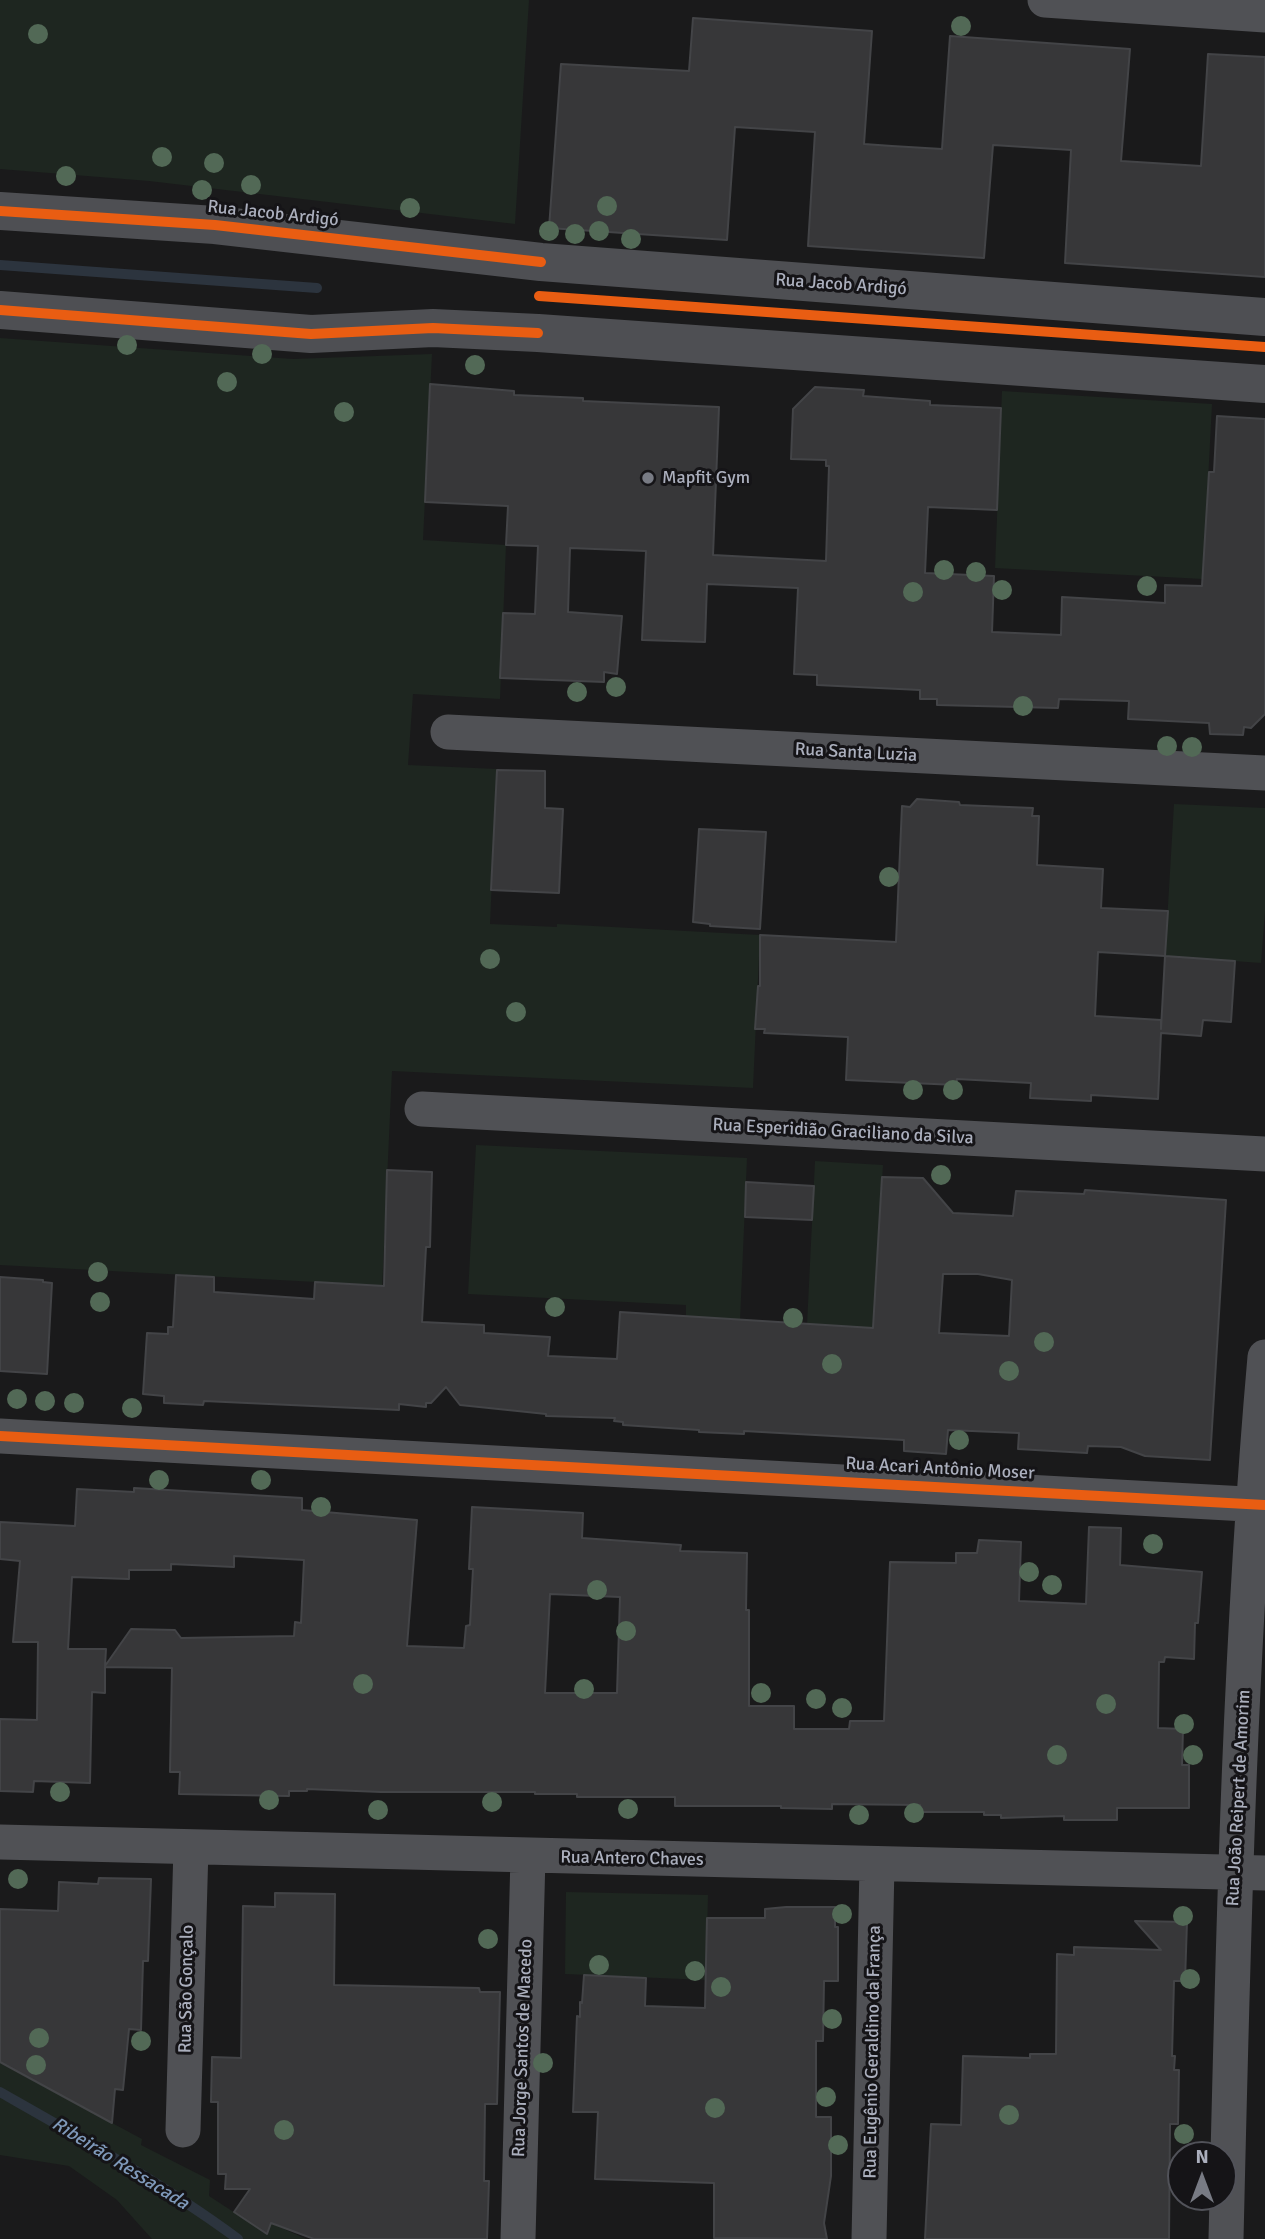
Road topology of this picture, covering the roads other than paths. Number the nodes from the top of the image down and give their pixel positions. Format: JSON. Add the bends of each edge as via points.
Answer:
{"nodes":[{"id":1,"x":1045,"y":0,"type":"edge"},
{"id":2,"x":1265,"y":15,"type":"edge"},
{"id":3,"x":0,"y":211,"type":"edge"},
{"id":4,"x":0,"y":310,"type":"edge"},
{"id":5,"x":1265,"y":317,"type":"edge"},
{"id":6,"x":1265,"y":384,"type":"edge"},
{"id":7,"x":448,"y":733,"type":"dead end"},
{"id":8,"x":1265,"y":773,"type":"edge"},
{"id":9,"x":422,"y":1109,"type":"dead end"},
{"id":10,"x":1265,"y":1154,"type":"edge"},
{"id":11,"x":1265,"y":1357,"type":"edge"},
{"id":12,"x":0,"y":1436,"type":"edge"},
{"id":13,"x":1259,"y":1504,"type":"edge"},
{"id":14,"x":0,"y":1842,"type":"edge"},
{"id":15,"x":191,"y":1847,"type":"junction"},
{"id":16,"x":528,"y":1856,"type":"junction"},
{"id":17,"x":877,"y":1865,"type":"junction"},
{"id":18,"x":1250,"y":1873,"type":"edge"},
{"id":19,"x":183,"y":2130,"type":"dead end"},
{"id":20,"x":518,"y":2239,"type":"edge"},
{"id":21,"x":869,"y":2239,"type":"edge"},
{"id":22,"x":1226,"y":2239,"type":"edge"}],
"edges":[{"from":1,"to":2,"type":"street"},
{"from":3,"to":5,"type":"main road","name":"Rua Jacob Ardigó","via":[[215,225],[555,263]]},
{"from":4,"to":6,"type":"main road","via":[[311,334],[433,328],[538,333]]},
{"from":7,"to":8,"type":"street","name":"Rua Santa Luzia"},
{"from":9,"to":10,"type":"street","name":"Rua Esperidião Graciliano da Silva"},
{"from":11,"to":13,"type":"street","name":"Rua João Reipert de Amorim"},
{"from":12,"to":13,"type":"street","name":"Rua Acari Antônio Moser"},
{"from":13,"to":18,"type":"street","name":"Rua João Reipert de Amorim"},
{"from":14,"to":15,"type":"street","name":"Rua Antero Chaves"},
{"from":15,"to":16,"type":"street","name":"Rua Antero Chaves"},
{"from":15,"to":19,"type":"street","name":"Rua São Gonçalo"},
{"from":16,"to":17,"type":"street","name":"Rua Antero Chaves"},
{"from":16,"to":20,"type":"street","name":"Rua Jorge Santos de Macedo"},
{"from":17,"to":18,"type":"street","name":"Rua Antero Chaves"},
{"from":17,"to":21,"type":"street","name":"Rua Eugênio Geraldino da França"},
{"from":18,"to":22,"type":"street","name":"Rua João Reipert de Amorim"}]}
